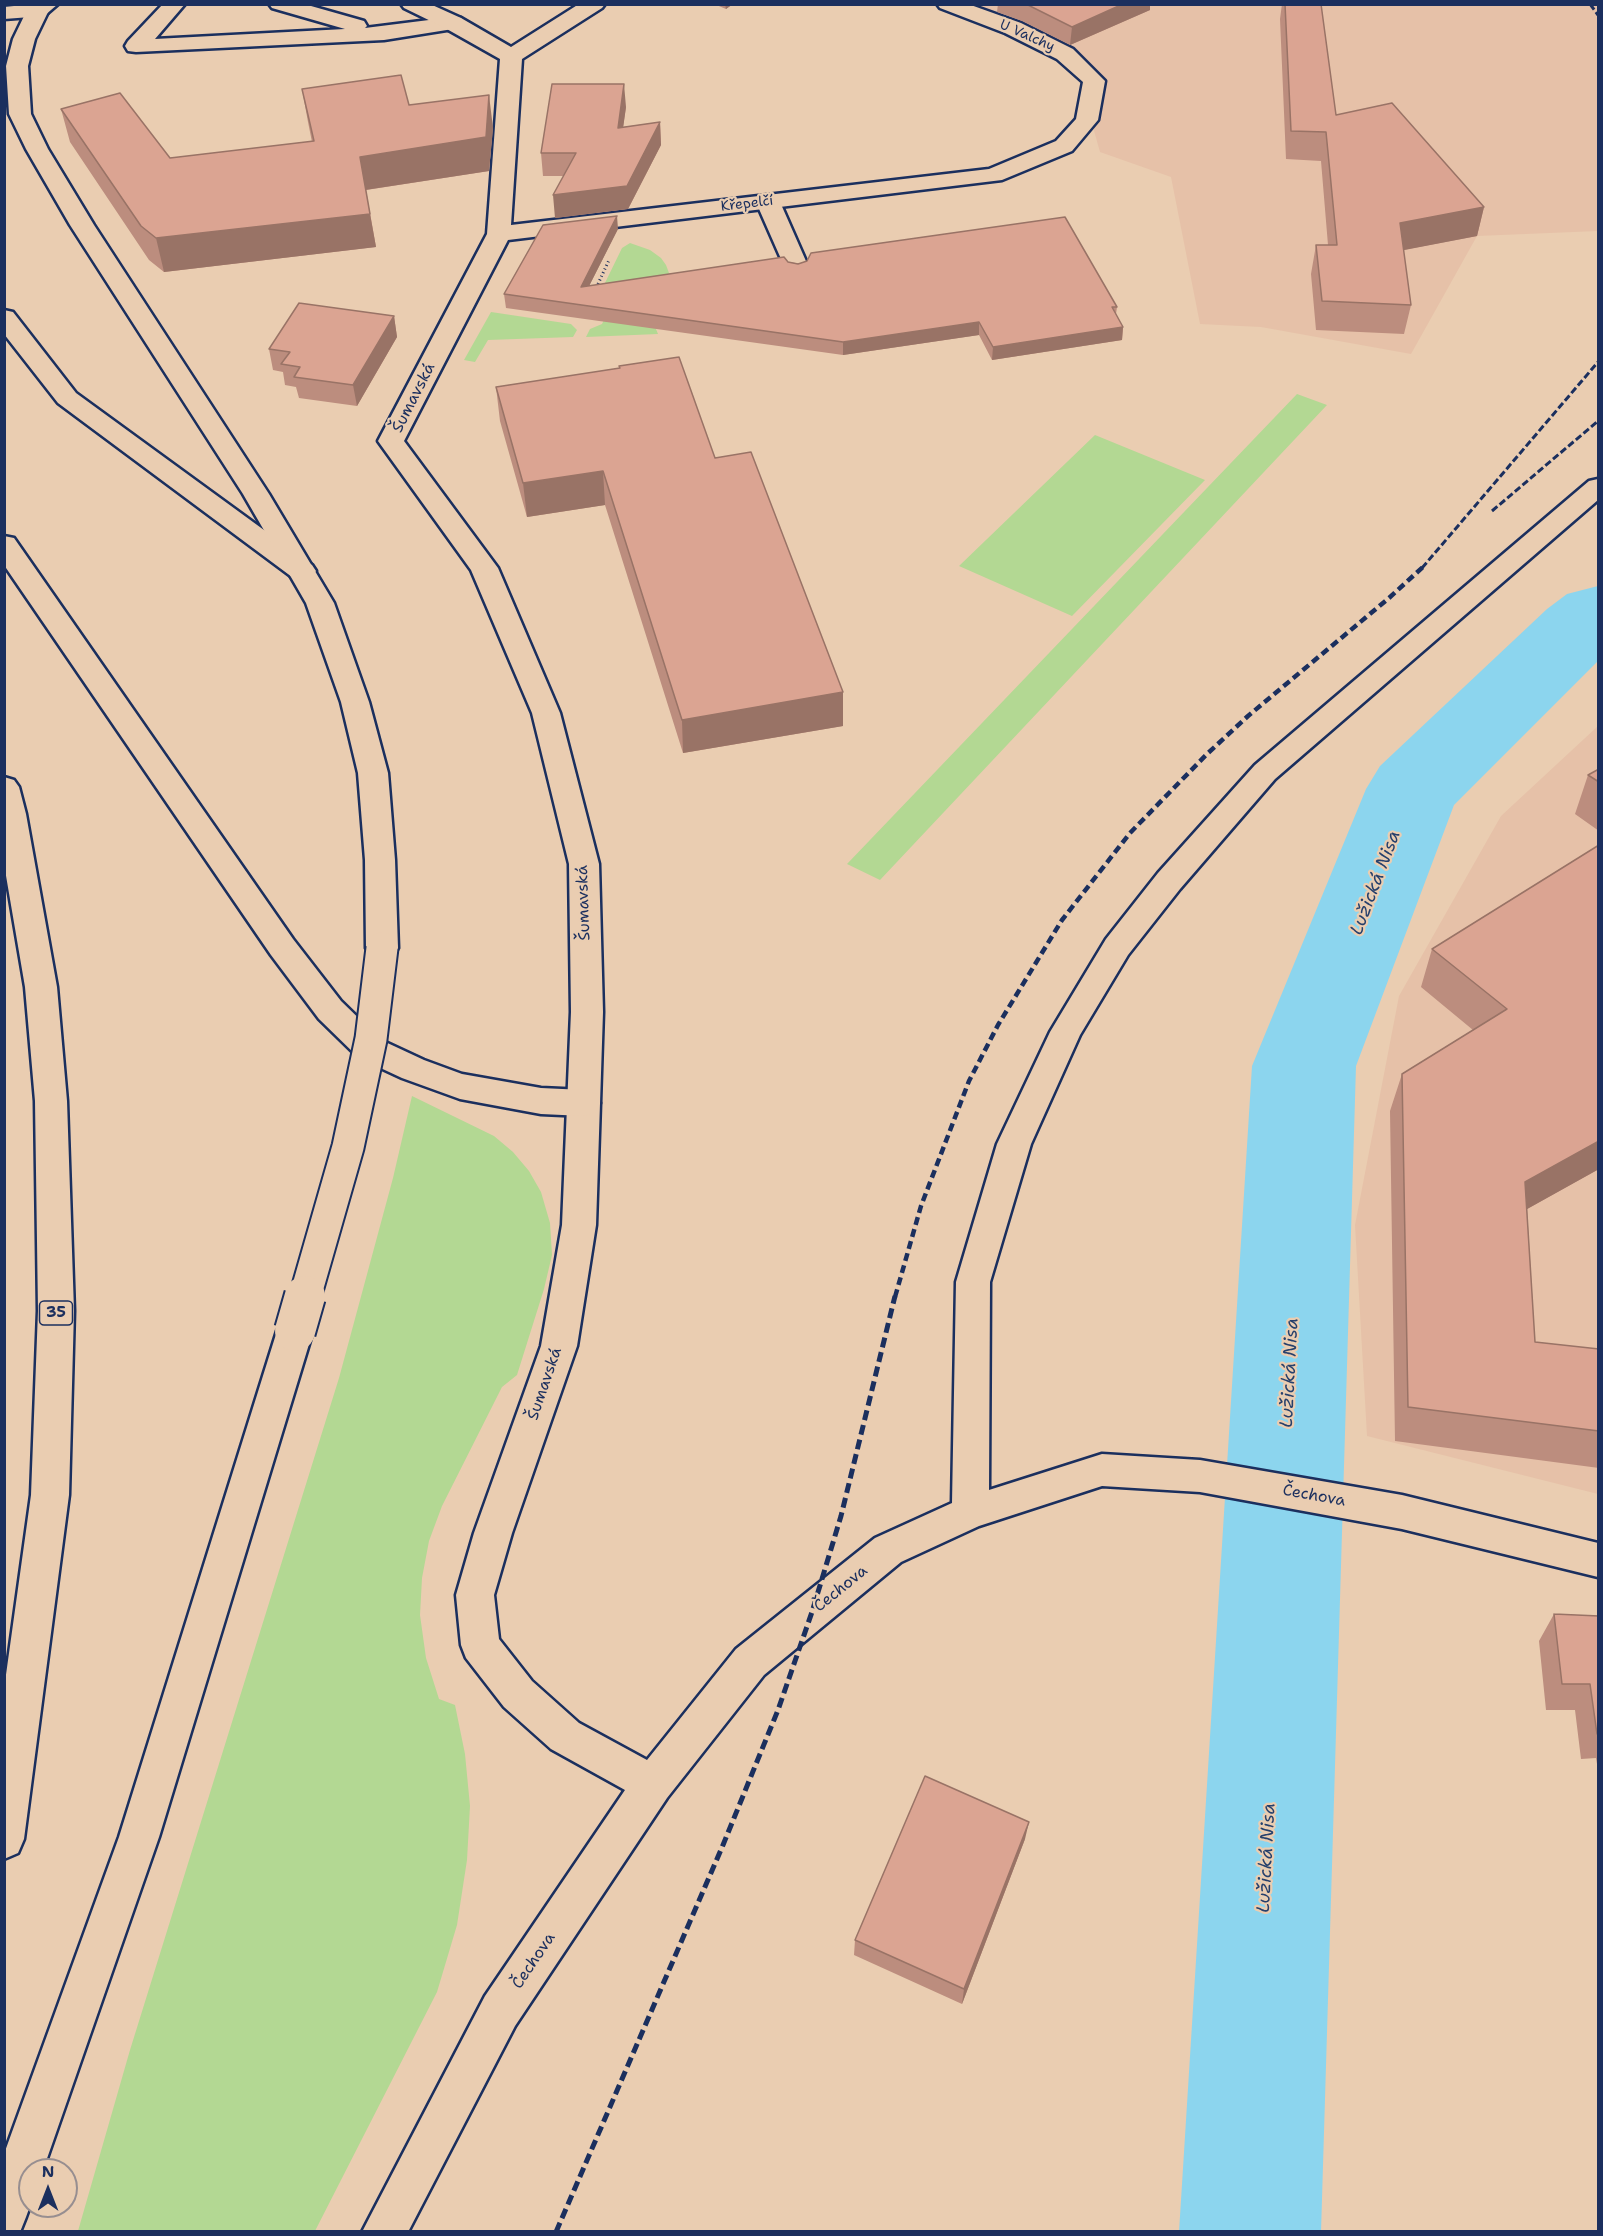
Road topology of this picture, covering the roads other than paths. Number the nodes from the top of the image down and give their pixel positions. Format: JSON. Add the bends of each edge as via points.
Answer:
{"nodes":[{"id":1,"x":175,"y":4,"type":"edge"},
{"id":2,"x":279,"y":4,"type":"edge"},
{"id":3,"x":411,"y":4,"type":"edge"},
{"id":4,"x":596,"y":4,"type":"edge"},
{"id":5,"x":947,"y":4,"type":"edge"},
{"id":6,"x":40,"y":6,"type":"edge"},
{"id":7,"x":4,"y":12,"type":"edge"},
{"id":8,"x":453,"y":23,"type":"junction"},
{"id":9,"x":384,"y":34,"type":"junction"},
{"id":10,"x":511,"y":56,"type":"junction"},
{"id":11,"x":994,"y":175,"type":"joint"},
{"id":12,"x":768,"y":202,"type":"junction"},
{"id":13,"x":499,"y":234,"type":"junction"},
{"id":14,"x":797,"y":268,"type":"edge"},
{"id":15,"x":4,"y":317,"type":"edge"},
{"id":16,"x":1599,"y":487,"type":"edge"},
{"id":17,"x":4,"y":544,"type":"edge"},
{"id":18,"x":302,"y":571,"type":"junction"},
{"id":19,"x":4,"y":787,"type":"edge"},
{"id":20,"x":584,"y":1103,"type":"junction"},
{"id":21,"x":970,"y":1512,"type":"junction"},
{"id":22,"x":1599,"y":1560,"type":"edge"},
{"id":23,"x":653,"y":1784,"type":"junction"},
{"id":24,"x":4,"y":1839,"type":"edge"},
{"id":25,"x":4,"y":2217,"type":"edge"},
{"id":26,"x":384,"y":2232,"type":"edge"}],
"edges":[{"from":1,"to":9,"type":"main road","via":[[136,46]]},
{"from":2,"to":9,"type":"main road"},
{"from":3,"to":8,"type":"main road"},
{"from":4,"to":10,"type":"main road"},
{"from":5,"to":11,"type":"main road","name":"U Valchy","via":[[1013,28],[1065,54],[1094,81],[1087,120],[1064,146]]},
{"from":6,"to":7,"type":"main road"},
{"from":6,"to":18,"type":"main road","via":[[24,39],[17,66],[20,114],[82,225]]},
{"from":8,"to":9,"type":"main road"},
{"from":8,"to":10,"type":"main road"},
{"from":10,"to":13,"type":"main road","name":"Šumavská"},
{"from":11,"to":12,"type":"main road","name":"Křepelčí"},
{"from":12,"to":13,"type":"main road","name":"Křepelčí"},
{"from":12,"to":14,"type":"main road"},
{"from":13,"to":20,"type":"main road","name":"Šumavská","via":[[391,441],[484,568],[546,713],[584,864]]},
{"from":15,"to":18,"type":"main road","via":[[67,398]]},
{"from":16,"to":21,"type":"main road","via":[[1265,772],[1169,880],[1117,947],[1066,1032],[1014,1144],[973,1282]]},
{"from":17,"to":20,"type":"main road","via":[[282,947],[330,1010],[362,1042],[413,1069],[460,1086],[541,1101]]},
{"from":18,"to":25,"type":"main road","bridge":true,"via":[[320,603],[355,702],[373,773],[382,948],[371,1039],[348,1147],[295,1331],[139,1837]]},
{"from":19,"to":24,"type":"main road","number":"35","via":[[41,987],[51,1101],[56,1311],[50,1495]]},
{"from":20,"to":23,"type":"main road","name":"Šumavská","via":[[579,1226],[558,1346],[475,1595],[480,1645],[518,1694],[565,1736]]},
{"from":21,"to":22,"type":"main road","name":"Čechova","via":[[1102,1470],[1200,1476],[1402,1512]]},
{"from":21,"to":23,"type":"main road","name":"Čechova","via":[[888,1551],[750,1662]]},
{"from":23,"to":26,"type":"main road","name":"Čechova","via":[[500,2011]]}]}
